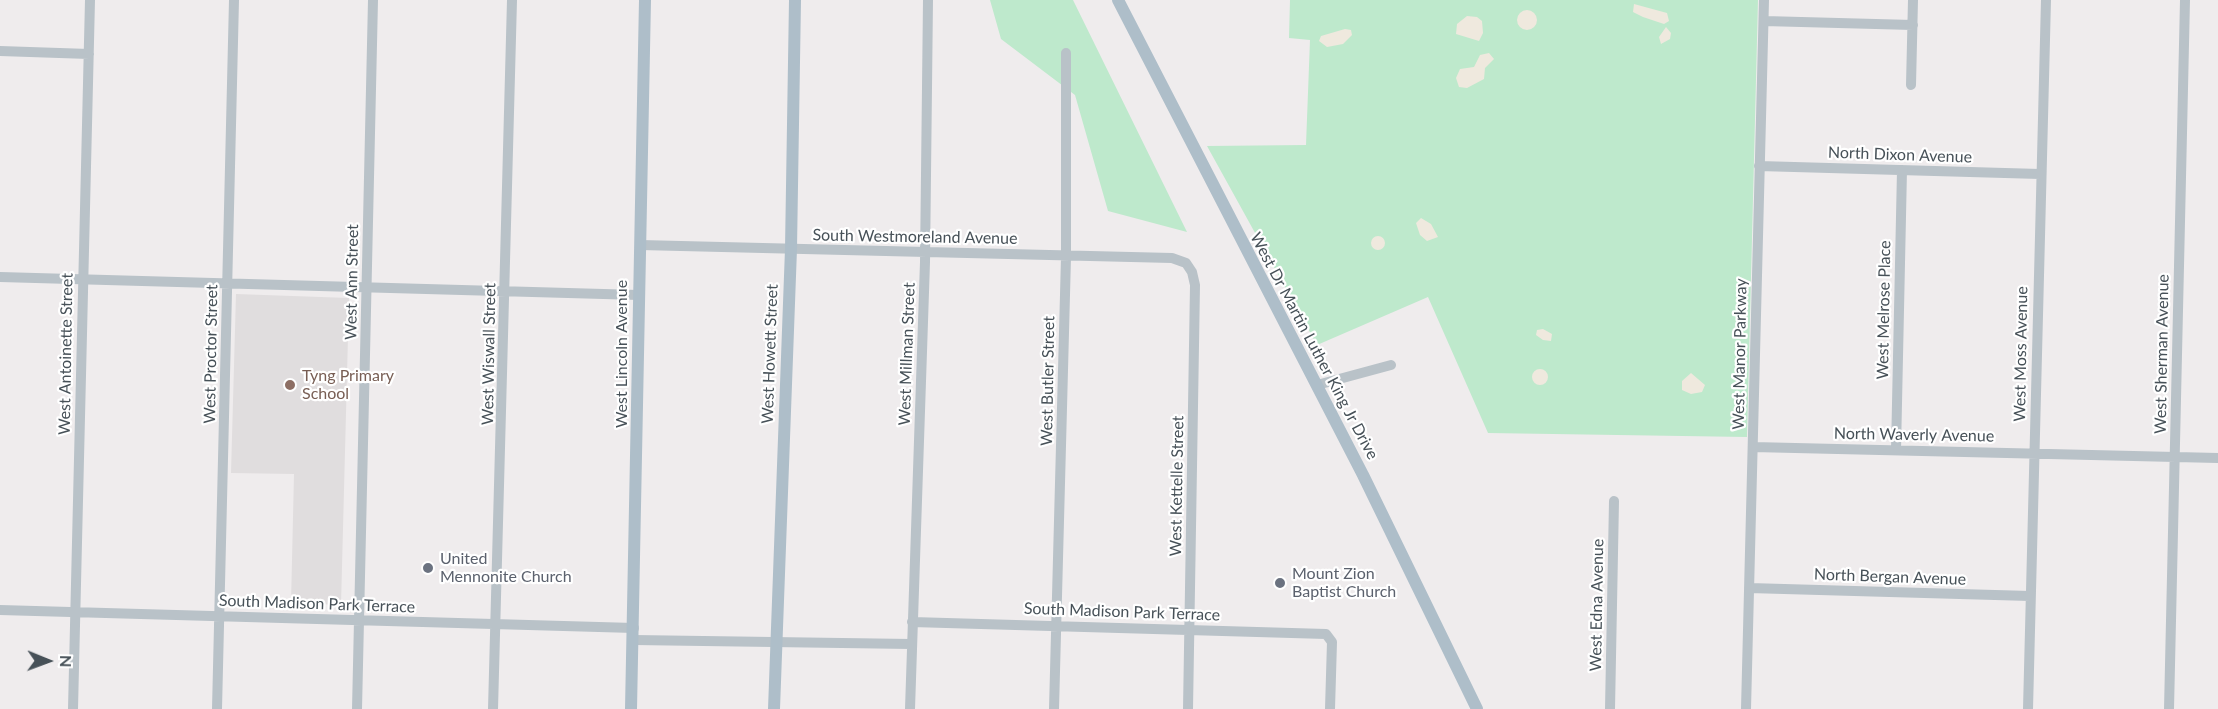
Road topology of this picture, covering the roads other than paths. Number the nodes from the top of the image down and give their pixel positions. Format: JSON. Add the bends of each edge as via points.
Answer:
{"nodes":[{"id":1,"x":90,"y":0,"type":"edge"},
{"id":2,"x":234,"y":0,"type":"edge"},
{"id":3,"x":373,"y":0,"type":"edge"},
{"id":4,"x":512,"y":0,"type":"edge"},
{"id":5,"x":645,"y":0,"type":"edge"},
{"id":6,"x":795,"y":0,"type":"edge"},
{"id":7,"x":928,"y":0,"type":"edge"},
{"id":8,"x":1118,"y":0,"type":"edge"},
{"id":9,"x":1764,"y":0,"type":"edge"},
{"id":10,"x":1913,"y":0,"type":"edge"},
{"id":11,"x":2046,"y":0,"type":"edge"},
{"id":12,"x":2185,"y":0,"type":"edge"},
{"id":13,"x":1764,"y":21,"type":"junction"},
{"id":14,"x":1913,"y":25,"type":"junction"},
{"id":15,"x":0,"y":51,"type":"edge"},
{"id":16,"x":1066,"y":53,"type":"dead end"},
{"id":17,"x":89,"y":54,"type":"junction"},
{"id":18,"x":1911,"y":85,"type":"dead end"},
{"id":19,"x":1759,"y":166,"type":"junction"},
{"id":20,"x":1902,"y":170,"type":"junction"},
{"id":21,"x":2040,"y":174,"type":"junction"},
{"id":22,"x":640,"y":244,"type":"junction"},
{"id":23,"x":791,"y":249,"type":"junction"},
{"id":24,"x":926,"y":252,"type":"junction"},
{"id":25,"x":1066,"y":257,"type":"junction"},
{"id":26,"x":1188,"y":264,"type":"joint"},
{"id":27,"x":0,"y":277,"type":"edge"},
{"id":28,"x":83,"y":278,"type":"junction"},
{"id":29,"x":227,"y":284,"type":"junction"},
{"id":30,"x":367,"y":287,"type":"junction"},
{"id":31,"x":506,"y":291,"type":"junction"},
{"id":32,"x":639,"y":295,"type":"junction"},
{"id":33,"x":1391,"y":365,"type":"dead end"},
{"id":34,"x":1317,"y":385,"type":"junction"},
{"id":35,"x":1753,"y":447,"type":"junction"},
{"id":36,"x":1896,"y":450,"type":"junction"},
{"id":37,"x":2034,"y":453,"type":"junction"},
{"id":38,"x":2175,"y":457,"type":"junction"},
{"id":39,"x":2218,"y":458,"type":"edge"},
{"id":40,"x":1614,"y":501,"type":"dead end"},
{"id":41,"x":1749,"y":588,"type":"junction"},
{"id":42,"x":2030,"y":596,"type":"junction"},
{"id":43,"x":0,"y":610,"type":"edge"},
{"id":44,"x":76,"y":612,"type":"junction"},
{"id":45,"x":220,"y":615,"type":"junction"},
{"id":46,"x":358,"y":620,"type":"junction"},
{"id":47,"x":912,"y":622,"type":"junction"},
{"id":48,"x":497,"y":624,"type":"junction"},
{"id":49,"x":1057,"y":625,"type":"junction"},
{"id":50,"x":1190,"y":630,"type":"junction"},
{"id":51,"x":634,"y":634,"type":"junction"},
{"id":52,"x":777,"y":642,"type":"junction"},
{"id":53,"x":911,"y":644,"type":"junction"},
{"id":54,"x":73,"y":709,"type":"edge"},
{"id":55,"x":217,"y":709,"type":"edge"},
{"id":56,"x":357,"y":709,"type":"edge"},
{"id":57,"x":493,"y":709,"type":"edge"},
{"id":58,"x":631,"y":709,"type":"edge"},
{"id":59,"x":774,"y":709,"type":"edge"},
{"id":60,"x":910,"y":709,"type":"edge"},
{"id":61,"x":1054,"y":709,"type":"edge"},
{"id":62,"x":1188,"y":709,"type":"edge"},
{"id":63,"x":1330,"y":709,"type":"edge"},
{"id":64,"x":1477,"y":709,"type":"edge"},
{"id":65,"x":1610,"y":709,"type":"edge"},
{"id":66,"x":1746,"y":709,"type":"edge"},
{"id":67,"x":2028,"y":709,"type":"edge"},
{"id":68,"x":2169,"y":709,"type":"edge"}],
"edges":[{"from":1,"to":17,"type":"street","name":"West Antoinette Street"},
{"from":2,"to":29,"type":"street","name":"West Proctor Street"},
{"from":3,"to":30,"type":"street","name":"West Ann Street"},
{"from":4,"to":31,"type":"street","name":"West Wiswall Street"},
{"from":5,"to":22,"type":"main road","name":"West Lincoln Avenue"},
{"from":6,"to":23,"type":"main road","name":"West Howett Street"},
{"from":7,"to":24,"type":"street","name":"West Millman Street"},
{"from":8,"to":34,"type":"main road","name":"West Dr Martin Luther King Jr Drive"},
{"from":9,"to":13,"type":"street","name":"West Manor Parkway"},
{"from":10,"to":14,"type":"street"},
{"from":11,"to":21,"type":"street","name":"West Moss Avenue"},
{"from":12,"to":38,"type":"street","name":"West Sherman Avenue"},
{"from":13,"to":14,"type":"street"},
{"from":13,"to":19,"type":"street","name":"West Manor Parkway"},
{"from":14,"to":18,"type":"street"},
{"from":15,"to":17,"type":"street"},
{"from":16,"to":25,"type":"street","name":"West Butler Street"},
{"from":17,"to":28,"type":"street","name":"West Antoinette Street"},
{"from":19,"to":20,"type":"street","name":"North Dixon Avenue"},
{"from":19,"to":35,"type":"street","name":"West Manor Parkway"},
{"from":20,"to":21,"type":"street","name":"North Dixon Avenue"},
{"from":20,"to":36,"type":"street","name":"West Melrose Place"},
{"from":21,"to":37,"type":"street","name":"West Moss Avenue"},
{"from":22,"to":23,"type":"street","name":"South Westmoreland Avenue"},
{"from":22,"to":32,"type":"main road","name":"West Lincoln Avenue"},
{"from":23,"to":24,"type":"street","name":"South Westmoreland Avenue"},
{"from":23,"to":52,"type":"main road","name":"West Howett Street"},
{"from":24,"to":25,"type":"street","name":"South Westmoreland Avenue"},
{"from":24,"to":47,"type":"street","name":"West Millman Street"},
{"from":25,"to":26,"type":"street","name":"South Westmoreland Avenue","via":[[1172,258]]},
{"from":25,"to":49,"type":"street","name":"West Butler Street"},
{"from":26,"to":50,"type":"street","name":"West Kettelle Street","via":[[1195,285]]},
{"from":27,"to":28,"type":"street"},
{"from":28,"to":29,"type":"street"},
{"from":28,"to":44,"type":"street","name":"West Antoinette Street"},
{"from":29,"to":30,"type":"street"},
{"from":29,"to":45,"type":"street","name":"West Proctor Street"},
{"from":30,"to":31,"type":"street"},
{"from":30,"to":46,"type":"street","name":"West Ann Street"},
{"from":31,"to":32,"type":"street"},
{"from":31,"to":48,"type":"street","name":"West Wiswall Street"},
{"from":32,"to":51,"type":"main road","name":"West Lincoln Avenue"},
{"from":33,"to":34,"type":"street"},
{"from":34,"to":64,"type":"main road","name":"West Dr Martin Luther King Jr Drive"},
{"from":35,"to":36,"type":"street","name":"North Waverly Avenue"},
{"from":35,"to":41,"type":"street","name":"West Manor Parkway"},
{"from":36,"to":37,"type":"street","name":"North Waverly Avenue"},
{"from":37,"to":38,"type":"street","name":"North Waverly Avenue"},
{"from":37,"to":42,"type":"street","name":"West Moss Avenue"},
{"from":38,"to":39,"type":"street","name":"North Waverly Avenue"},
{"from":38,"to":68,"type":"street","name":"West Sherman Avenue"},
{"from":40,"to":65,"type":"street","name":"West Edna Avenue"},
{"from":41,"to":42,"type":"street","name":"North Bergan Avenue"},
{"from":41,"to":66,"type":"street","name":"West Manor Parkway"},
{"from":42,"to":67,"type":"street","name":"West Moss Avenue"},
{"from":43,"to":44,"type":"street","name":"South Madison Park Terrace"},
{"from":44,"to":45,"type":"street","name":"South Madison Park Terrace"},
{"from":44,"to":54,"type":"street","name":"West Antoinette Street"},
{"from":45,"to":46,"type":"street","name":"South Madison Park Terrace"},
{"from":45,"to":55,"type":"street","name":"West Proctor Street"},
{"from":46,"to":48,"type":"street","name":"South Madison Park Terrace"},
{"from":46,"to":56,"type":"street","name":"West Ann Street"},
{"from":47,"to":49,"type":"street","name":"South Madison Park Terrace"},
{"from":47,"to":53,"type":"street","name":"West Millman Street"},
{"from":48,"to":51,"type":"street","name":"South Madison Park Terrace"},
{"from":48,"to":57,"type":"street","name":"West Wiswall Street"},
{"from":49,"to":50,"type":"street","name":"South Madison Park Terrace"},
{"from":49,"to":61,"type":"street","name":"West Butler Street"},
{"from":50,"to":62,"type":"street","name":"West Kettelle Street"},
{"from":50,"to":63,"type":"street","name":"South Madison Park Terrace","via":[[1331,636]]},
{"from":51,"to":52,"type":"street","name":"South Madison Park Terrace"},
{"from":51,"to":58,"type":"main road","name":"West Lincoln Avenue"},
{"from":52,"to":53,"type":"street","name":"South Madison Park Terrace"},
{"from":52,"to":59,"type":"main road","name":"West Howett Street"},
{"from":53,"to":60,"type":"street","name":"West Millman Street"}]}
